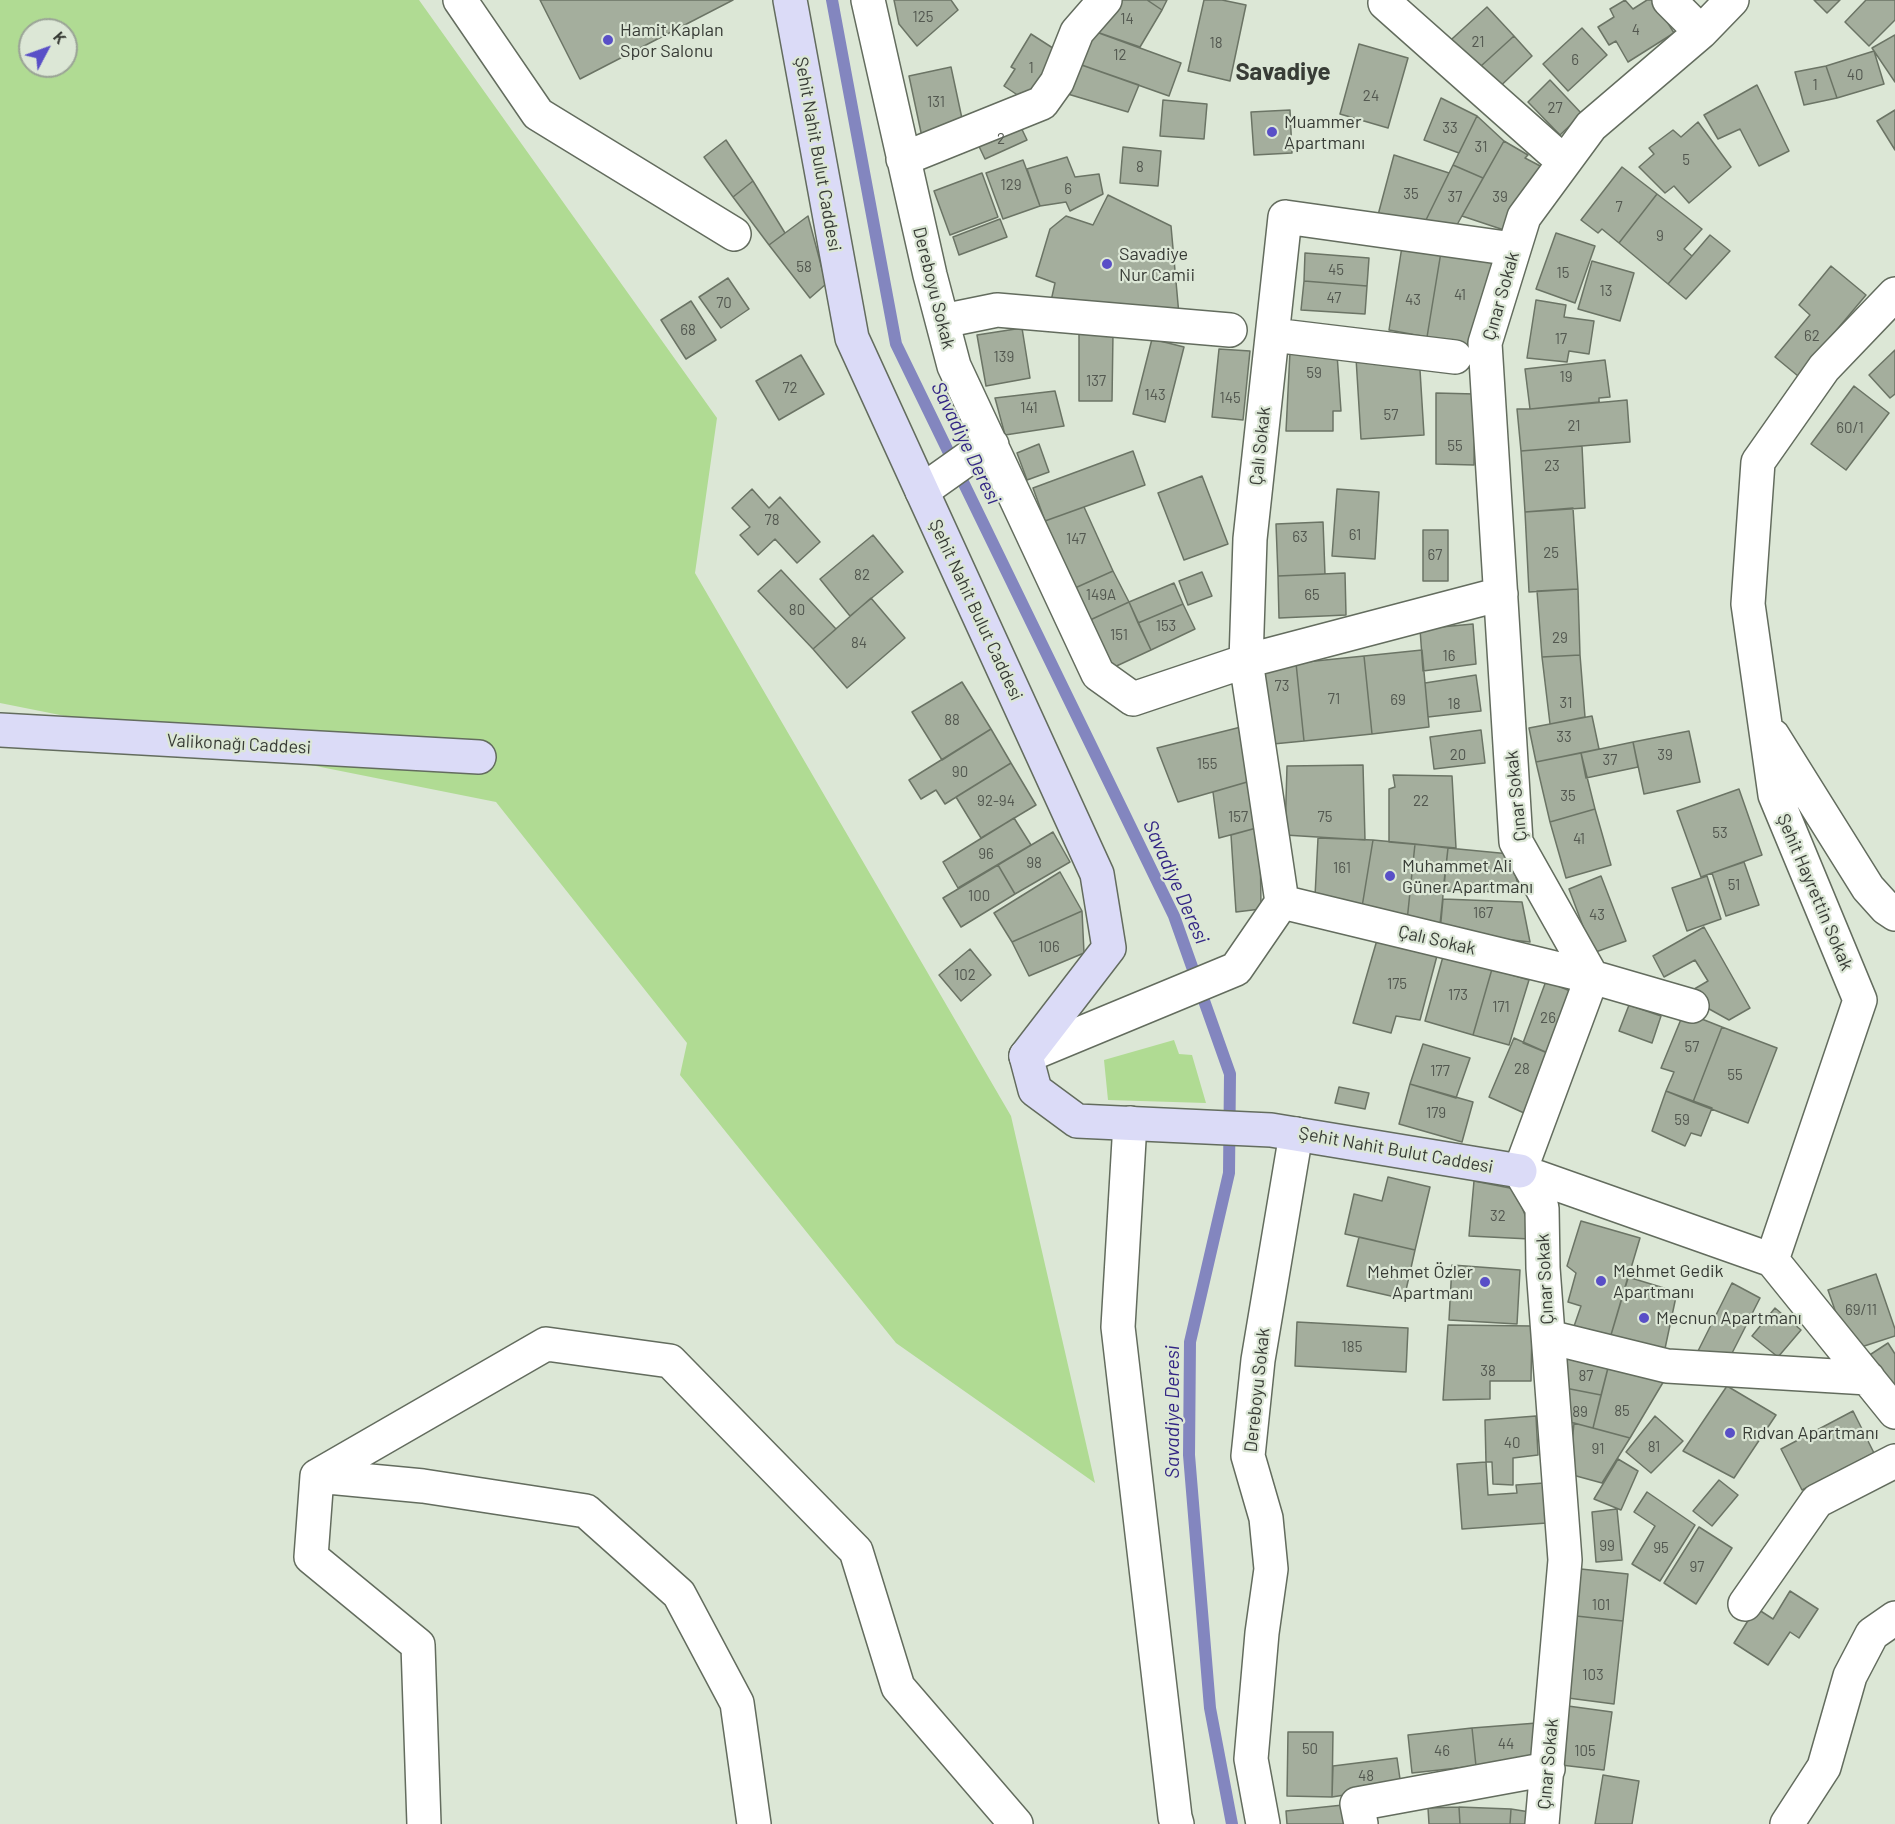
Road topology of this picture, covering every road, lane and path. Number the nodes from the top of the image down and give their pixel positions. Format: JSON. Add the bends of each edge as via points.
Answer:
{"nodes":[{"id":1,"x":460,"y":0,"type":"edge"},
{"id":2,"x":790,"y":0,"type":"edge"},
{"id":3,"x":868,"y":0,"type":"edge"},
{"id":4,"x":1105,"y":0,"type":"edge"},
{"id":5,"x":1669,"y":0,"type":"edge"},
{"id":6,"x":1732,"y":0,"type":"edge"},
{"id":7,"x":1386,"y":1,"type":"edge"},
{"id":8,"x":1701,"y":32,"type":"junction"},
{"id":9,"x":903,"y":159,"type":"junction"},
{"id":10,"x":1564,"y":162,"type":"junction"},
{"id":11,"x":734,"y":234,"type":"dead end"},
{"id":12,"x":1513,"y":249,"type":"junction"},
{"id":13,"x":1895,"y":294,"type":"edge"},
{"id":14,"x":943,"y":321,"type":"junction"},
{"id":15,"x":1230,"y":330,"type":"dead end"},
{"id":16,"x":1273,"y":335,"type":"junction"},
{"id":17,"x":1455,"y":357,"type":"dead end"},
{"id":18,"x":985,"y":448,"type":"junction"},
{"id":19,"x":928,"y":486,"type":"junction"},
{"id":20,"x":1501,"y":594,"type":"junction"},
{"id":21,"x":1245,"y":660,"type":"junction"},
{"id":22,"x":1765,"y":723,"type":"junction"},
{"id":23,"x":0,"y":730,"type":"edge"},
{"id":24,"x":479,"y":758,"type":"dead end"},
{"id":25,"x":1282,"y":903,"type":"junction"},
{"id":26,"x":1895,"y":914,"type":"edge"},
{"id":27,"x":1592,"y":977,"type":"junction"},
{"id":28,"x":1692,"y":1006,"type":"dead end"},
{"id":29,"x":1026,"y":1056,"type":"junction"},
{"id":30,"x":1130,"y":1123,"type":"junction"},
{"id":31,"x":1284,"y":1132,"type":"junction"},
{"id":32,"x":1520,"y":1171,"type":"junction"},
{"id":33,"x":1772,"y":1260,"type":"junction"},
{"id":34,"x":1549,"y":1337,"type":"junction"},
{"id":35,"x":1868,"y":1378,"type":"junction"},
{"id":36,"x":1895,"y":1412,"type":"edge"},
{"id":37,"x":1895,"y":1461,"type":"edge"},
{"id":38,"x":317,"y":1476,"type":"junction"},
{"id":39,"x":1745,"y":1604,"type":"dead end"},
{"id":40,"x":1895,"y":1618,"type":"edge"},
{"id":41,"x":1548,"y":1769,"type":"junction"},
{"id":42,"x":424,"y":1824,"type":"edge"},
{"id":43,"x":754,"y":1824,"type":"edge"},
{"id":44,"x":1016,"y":1824,"type":"edge"},
{"id":45,"x":1177,"y":1824,"type":"edge"},
{"id":46,"x":1263,"y":1824,"type":"edge"},
{"id":47,"x":1361,"y":1824,"type":"edge"},
{"id":48,"x":1542,"y":1824,"type":"edge"},
{"id":49,"x":1786,"y":1824,"type":"edge"}],
"edges":[{"from":1,"to":11,"type":"street","via":[[538,114]]},
{"from":2,"to":19,"type":"street","name":"Şehit Nahit Bulut Caddesi","via":[[852,338]]},
{"from":3,"to":9,"type":"street","name":"Dereboyu Sokak"},
{"from":4,"to":9,"type":"street","via":[[1077,32],[1057,81],[1042,103]]},
{"from":5,"to":8,"type":"street"},
{"from":6,"to":8,"type":"street","name":"Çınar Sokak"},
{"from":7,"to":10,"type":"street"},
{"from":8,"to":10,"type":"street","name":"Çınar Sokak","via":[[1591,126]]},
{"from":9,"to":14,"type":"street","name":"Dereboyu Sokak"},
{"from":10,"to":12,"type":"street","name":"Çınar Sokak","via":[[1524,217]]},
{"from":12,"to":16,"type":"street","name":"Çalı Sokak","via":[[1285,217]]},
{"from":12,"to":20,"type":"street","name":"Çınar Sokak","via":[[1485,343]]},
{"from":13,"to":22,"type":"street","name":"Şehit Hayrettin Sokak","via":[[1824,368],[1758,462],[1748,604]]},
{"from":14,"to":15,"type":"street","via":[[997,310]]},
{"from":14,"to":18,"type":"street","name":"Dereboyu Sokak","via":[[954,366]]},
{"from":16,"to":17,"type":"street"},
{"from":16,"to":21,"type":"street","name":"Çalı Sokak","via":[[1250,539]]},
{"from":18,"to":19,"type":"street"},
{"from":18,"to":21,"type":"street","name":"Dereboyu Sokak","via":[[1098,674],[1133,699]]},
{"from":19,"to":29,"type":"street","name":"Şehit Nahit Bulut Caddesi","via":[[1097,874],[1108,948]]},
{"from":20,"to":21,"type":"street"},
{"from":20,"to":27,"type":"street","name":"Çınar Sokak","via":[[1516,842]]},
{"from":21,"to":25,"type":"street","name":"Çalı Sokak"},
{"from":22,"to":26,"type":"street","via":[[1868,888]]},
{"from":22,"to":33,"type":"street","name":"Şehit Hayrettin Sokak","via":[[1775,795],[1860,1000]]},
{"from":23,"to":24,"type":"street","name":"Valikonağı Caddesi"},
{"from":25,"to":27,"type":"street","name":"Çalı Sokak"},
{"from":25,"to":29,"type":"street","via":[[1236,969]]},
{"from":27,"to":28,"type":"street","name":"Çalı Sokak"},
{"from":27,"to":32,"type":"street"},
{"from":29,"to":30,"type":"street","via":[[1035,1090],[1077,1121]]},
{"from":30,"to":31,"type":"street","name":"Şehit Nahit Bulut Caddesi"},
{"from":30,"to":45,"type":"street","via":[[1118,1327]]},
{"from":31,"to":32,"type":"street","name":"Şehit Nahit Bulut Caddesi"},
{"from":31,"to":46,"type":"street","name":"Dereboyu Sokak","via":[[1248,1456],[1266,1518],[1271,1569],[1251,1759]]},
{"from":32,"to":33,"type":"street"},
{"from":32,"to":34,"type":"street","name":"Çınar Sokak","via":[[1542,1208]]},
{"from":33,"to":35,"type":"street"},
{"from":34,"to":35,"type":"street","via":[[1667,1366]]},
{"from":34,"to":41,"type":"street","name":"Çınar Sokak","via":[[1565,1560]]},
{"from":35,"to":36,"type":"street"},
{"from":37,"to":39,"type":"street","via":[[1817,1500]]},
{"from":38,"to":42,"type":"street","via":[[311,1557],[418,1645]]},
{"from":38,"to":43,"type":"street","via":[[423,1486],[586,1511],[679,1594],[737,1703]]},
{"from":38,"to":44,"type":"street","via":[[546,1344],[669,1361],[856,1551],[898,1687]]},
{"from":40,"to":49,"type":"street","via":[[1872,1634],[1850,1676],[1824,1767]]},
{"from":41,"to":47,"type":"street","via":[[1357,1804]]},
{"from":41,"to":48,"type":"street","name":"Çınar Sokak"}]}
